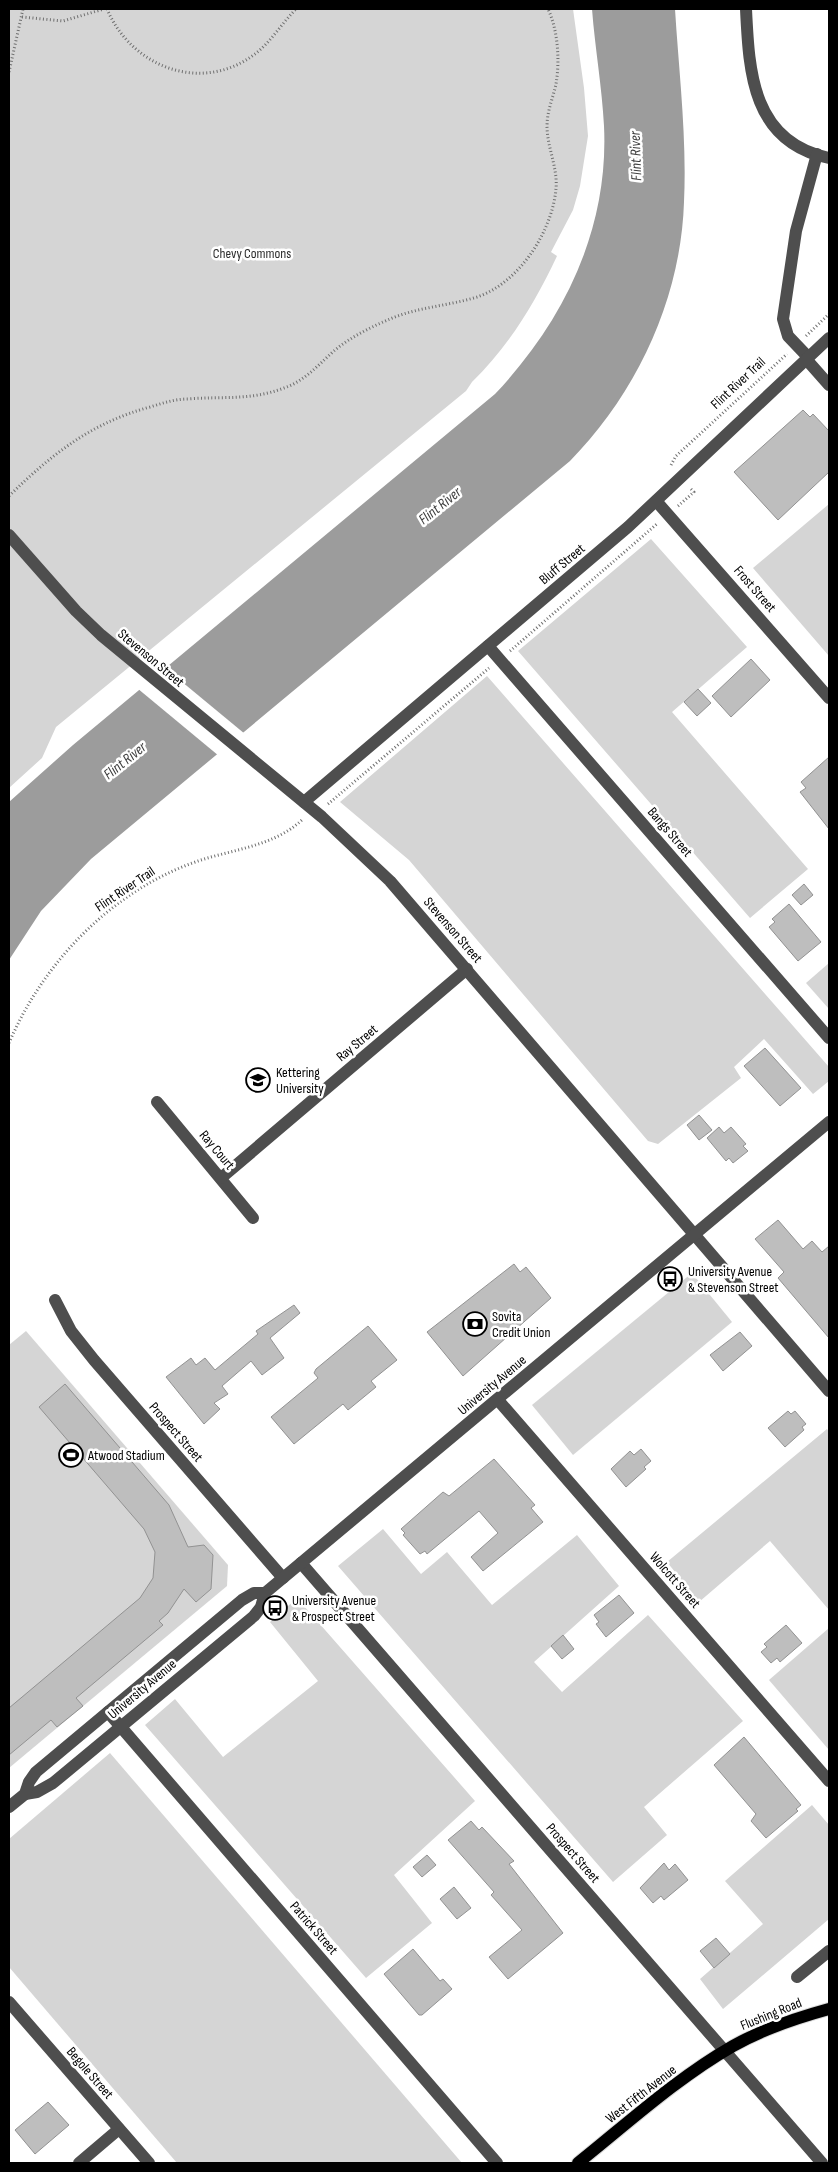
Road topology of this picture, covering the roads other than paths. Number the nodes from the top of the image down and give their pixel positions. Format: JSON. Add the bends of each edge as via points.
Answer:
{"nodes":[{"id":1,"x":746,"y":9,"type":"edge"},
{"id":2,"x":823,"y":156,"type":"edge"},
{"id":3,"x":829,"y":338,"type":"edge"},
{"id":4,"x":807,"y":358,"type":"junction"},
{"id":5,"x":829,"y":384,"type":"edge"},
{"id":6,"x":656,"y":502,"type":"junction"},
{"id":7,"x":9,"y":535,"type":"edge"},
{"id":8,"x":488,"y":646,"type":"junction"},
{"id":9,"x":829,"y":698,"type":"edge"},
{"id":10,"x":304,"y":802,"type":"junction"},
{"id":11,"x":467,"y":969,"type":"junction"},
{"id":12,"x":829,"y":1038,"type":"edge"},
{"id":13,"x":157,"y":1102,"type":"dead end"},
{"id":14,"x":829,"y":1122,"type":"edge"},
{"id":15,"x":221,"y":1178,"type":"junction"},
{"id":16,"x":253,"y":1218,"type":"dead end"},
{"id":17,"x":696,"y":1234,"type":"junction"},
{"id":18,"x":55,"y":1300,"type":"dead end"},
{"id":19,"x":829,"y":1391,"type":"edge"},
{"id":20,"x":498,"y":1400,"type":"junction"},
{"id":21,"x":301,"y":1563,"type":"junction"},
{"id":22,"x":283,"y":1578,"type":"junction"},
{"id":23,"x":265,"y":1593,"type":"junction"},
{"id":24,"x":108,"y":1712,"type":"junction"},
{"id":25,"x":120,"y":1726,"type":"junction"},
{"id":26,"x":829,"y":1781,"type":"edge"},
{"id":27,"x":25,"y":1794,"type":"junction"},
{"id":28,"x":9,"y":1807,"type":"edge"},
{"id":29,"x":829,"y":1951,"type":"edge"},
{"id":30,"x":797,"y":1977,"type":"dead end"},
{"id":31,"x":9,"y":2002,"type":"edge"},
{"id":32,"x":829,"y":2009,"type":"edge"},
{"id":33,"x":725,"y":2052,"type":"junction"},
{"id":34,"x":119,"y":2129,"type":"junction"},
{"id":35,"x":79,"y":2163,"type":"edge"},
{"id":36,"x":149,"y":2163,"type":"edge"},
{"id":37,"x":497,"y":2163,"type":"edge"},
{"id":38,"x":578,"y":2163,"type":"edge"},
{"id":39,"x":822,"y":2163,"type":"edge"}],
"edges":[{"from":1,"to":2,"type":"street","via":[[750,67],[760,103],[780,132],[799,146]]},
{"from":2,"to":4,"type":"street","via":[[796,231],[784,304],[784,328]]},
{"from":3,"to":4,"type":"street","name":"Bluff Street"},
{"from":4,"to":5,"type":"street"},
{"from":4,"to":6,"type":"street","name":"Bluff Street"},
{"from":6,"to":8,"type":"street","name":"Bluff Street"},
{"from":6,"to":9,"type":"street","name":"Frost Street"},
{"from":7,"to":10,"type":"street","name":"Stevenson Street","via":[[76,611],[131,661]]},
{"from":8,"to":10,"type":"street","name":"Bluff Street"},
{"from":8,"to":12,"type":"street","name":"Bangs Street"},
{"from":10,"to":11,"type":"street","name":"Stevenson Street","via":[[378,868]]},
{"from":11,"to":15,"type":"street","name":"Ray Street"},
{"from":11,"to":17,"type":"street","name":"Stevenson Street"},
{"from":13,"to":15,"type":"street","name":"Ray Court"},
{"from":14,"to":17,"type":"street","name":"University Avenue"},
{"from":15,"to":16,"type":"street","name":"Ray Court"},
{"from":17,"to":19,"type":"street","name":"Stevenson Street"},
{"from":17,"to":20,"type":"street","name":"University Avenue"},
{"from":18,"to":22,"type":"street","name":"Prospect Street","via":[[68,1326],[94,1360]]},
{"from":20,"to":21,"type":"street","name":"University Avenue"},
{"from":20,"to":26,"type":"street","name":"Wolcott Street"},
{"from":21,"to":22,"type":"street","name":"University Avenue"},
{"from":21,"to":33,"type":"street","name":"Prospect Street"},
{"from":22,"to":23,"type":"street","name":"University Avenue"},
{"from":23,"to":24,"type":"street","name":"University Avenue","via":[[246,1597]]},
{"from":23,"to":25,"type":"street","name":"University Avenue","via":[[254,1616]]},
{"from":24,"to":25,"type":"street","name":"Patrick Street"},
{"from":24,"to":27,"type":"street","name":"University Avenue","via":[[36,1772]]},
{"from":25,"to":27,"type":"street","name":"University Avenue","via":[[53,1783]]},
{"from":25,"to":37,"type":"street","name":"Patrick Street"},
{"from":27,"to":28,"type":"street","name":"University Avenue"},
{"from":29,"to":30,"type":"street"},
{"from":31,"to":34,"type":"street","name":"Begole Street"},
{"from":32,"to":33,"type":"main road","name":"Flushing Road","via":[[770,2029]]},
{"from":33,"to":38,"type":"main road","name":"West Fifth Avenue"},
{"from":33,"to":39,"type":"street","name":"Prospect Street"},
{"from":34,"to":35,"type":"street"},
{"from":34,"to":36,"type":"street","name":"Begole Street"}]}
